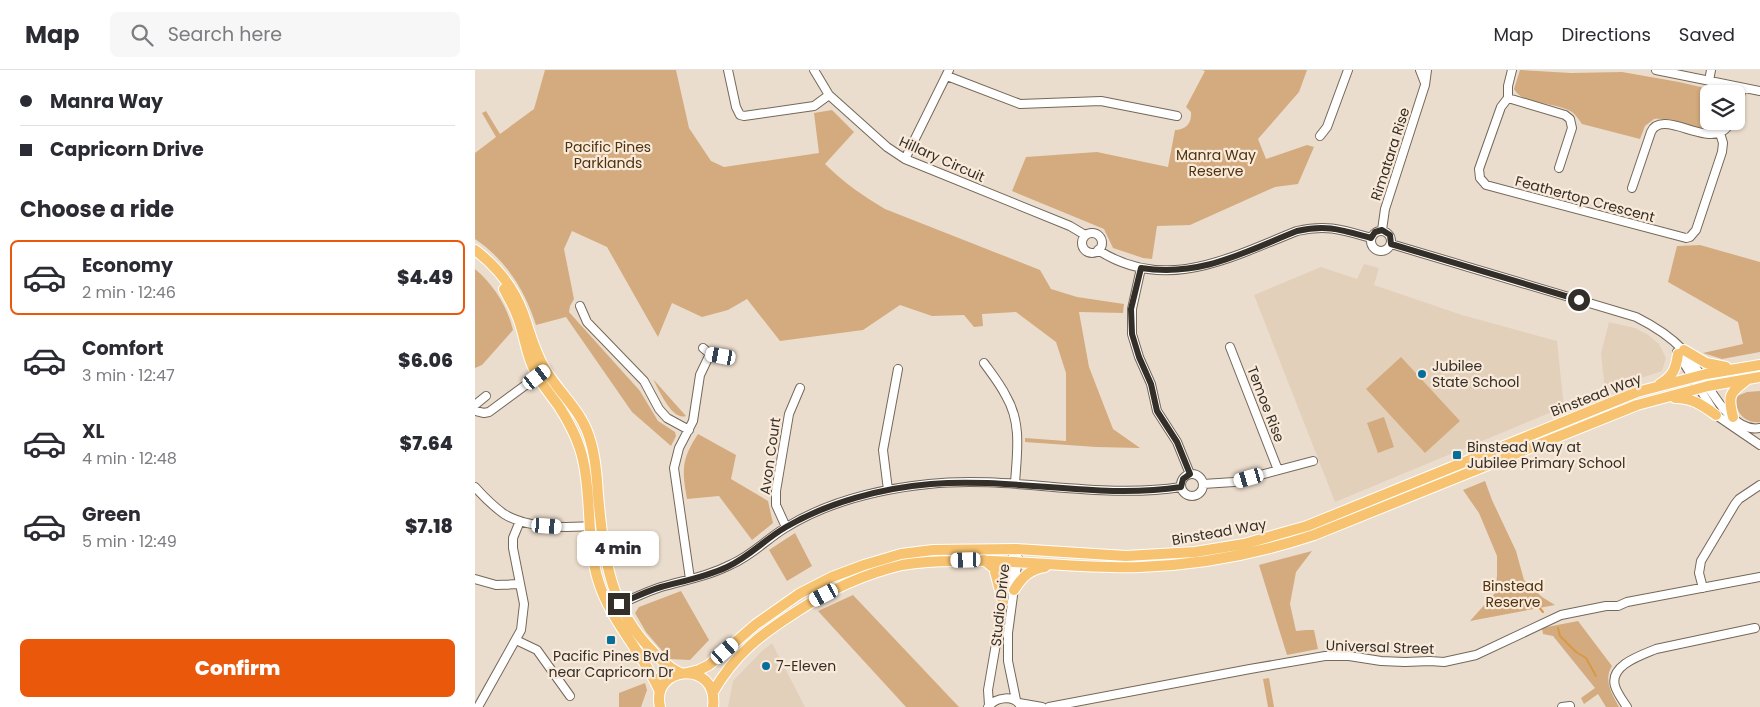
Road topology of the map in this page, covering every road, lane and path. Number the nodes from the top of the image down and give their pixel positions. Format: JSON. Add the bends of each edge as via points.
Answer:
{"nodes":[{"id":1,"x":728,"y":70,"type":"edge"},
{"id":2,"x":814,"y":70,"type":"edge"},
{"id":3,"x":1348,"y":70,"type":"edge"},
{"id":4,"x":1420,"y":70,"type":"edge"},
{"id":5,"x":1427,"y":70,"type":"edge"},
{"id":6,"x":1513,"y":70,"type":"edge"},
{"id":7,"x":1656,"y":70,"type":"edge"},
{"id":8,"x":1711,"y":70,"type":"edge"},
{"id":9,"x":948,"y":73,"type":"edge"},
{"id":10,"x":1709,"y":81,"type":"junction"},
{"id":11,"x":1425,"y":85,"type":"junction"},
{"id":12,"x":1728,"y":85,"type":"edge"},
{"id":13,"x":1745,"y":88,"type":"edge"},
{"id":14,"x":1760,"y":91,"type":"edge"},
{"id":15,"x":829,"y":96,"type":"junction"},
{"id":16,"x":1508,"y":98,"type":"junction"},
{"id":17,"x":1177,"y":116,"type":"dead end"},
{"id":18,"x":1723,"y":130,"type":"edge"},
{"id":19,"x":1720,"y":133,"type":"junction"},
{"id":20,"x":1320,"y":136,"type":"dead end"},
{"id":21,"x":905,"y":159,"type":"junction"},
{"id":22,"x":1559,"y":168,"type":"dead end"},
{"id":23,"x":1632,"y":188,"type":"dead end"},
{"id":24,"x":1382,"y":230,"type":"junction"},
{"id":25,"x":1085,"y":236,"type":"junction"},
{"id":26,"x":1371,"y":238,"type":"junction"},
{"id":27,"x":1391,"y":244,"type":"junction"},
{"id":28,"x":475,"y":250,"type":"edge"},
{"id":29,"x":1098,"y":250,"type":"junction"},
{"id":30,"x":475,"y":259,"type":"edge"},
{"id":31,"x":1141,"y":268,"type":"junction"},
{"id":32,"x":580,"y":306,"type":"dead end"},
{"id":33,"x":703,"y":348,"type":"dead end"},
{"id":34,"x":1230,"y":348,"type":"dead end"},
{"id":35,"x":1681,"y":352,"type":"junction"},
{"id":36,"x":710,"y":354,"type":"junction"},
{"id":37,"x":721,"y":356,"type":"dead end"},
{"id":38,"x":985,"y":363,"type":"dead end"},
{"id":39,"x":1760,"y":365,"type":"edge"},
{"id":40,"x":1736,"y":368,"type":"junction"},
{"id":41,"x":898,"y":369,"type":"dead end"},
{"id":42,"x":542,"y":374,"type":"junction"},
{"id":43,"x":1697,"y":376,"type":"junction"},
{"id":44,"x":1760,"y":377,"type":"edge"},
{"id":45,"x":1749,"y":378,"type":"junction"},
{"id":46,"x":1655,"y":387,"type":"junction"},
{"id":47,"x":1704,"y":387,"type":"junction"},
{"id":48,"x":801,"y":388,"type":"dead end"},
{"id":49,"x":486,"y":396,"type":"dead end"},
{"id":50,"x":1661,"y":398,"type":"junction"},
{"id":51,"x":475,"y":405,"type":"edge"},
{"id":52,"x":475,"y":411,"type":"edge"},
{"id":53,"x":1716,"y":415,"type":"junction"},
{"id":54,"x":1733,"y":417,"type":"junction"},
{"id":55,"x":1760,"y":428,"type":"edge"},
{"id":56,"x":689,"y":430,"type":"junction"},
{"id":57,"x":1760,"y":433,"type":"edge"},
{"id":58,"x":1760,"y":445,"type":"edge"},
{"id":59,"x":1313,"y":461,"type":"dead end"},
{"id":60,"x":1277,"y":470,"type":"junction"},
{"id":61,"x":1190,"y":474,"type":"junction"},
{"id":62,"x":1015,"y":483,"type":"junction"},
{"id":63,"x":1203,"y":484,"type":"junction"},
{"id":64,"x":1760,"y":485,"type":"edge"},
{"id":65,"x":475,"y":487,"type":"edge"},
{"id":66,"x":1181,"y":487,"type":"junction"},
{"id":67,"x":888,"y":490,"type":"junction"},
{"id":68,"x":520,"y":521,"type":"junction"},
{"id":69,"x":601,"y":525,"type":"junction"},
{"id":70,"x":590,"y":526,"type":"junction"},
{"id":71,"x":786,"y":527,"type":"junction"},
{"id":72,"x":1016,"y":550,"type":"junction"},
{"id":73,"x":984,"y":560,"type":"junction"},
{"id":74,"x":1014,"y":561,"type":"junction"},
{"id":75,"x":1063,"y":565,"type":"junction"},
{"id":76,"x":1760,"y":576,"type":"edge"},
{"id":77,"x":475,"y":579,"type":"edge"},
{"id":78,"x":691,"y":580,"type":"junction"},
{"id":79,"x":520,"y":584,"type":"junction"},
{"id":80,"x":1703,"y":588,"type":"junction"},
{"id":81,"x":1014,"y":590,"type":"junction"},
{"id":82,"x":1003,"y":602,"type":"junction"},
{"id":83,"x":619,"y":604,"type":"junction"},
{"id":84,"x":609,"y":609,"type":"junction"},
{"id":85,"x":1755,"y":628,"type":"dead end"},
{"id":86,"x":516,"y":640,"type":"junction"},
{"id":87,"x":684,"y":673,"type":"junction"},
{"id":88,"x":713,"y":692,"type":"junction"},
{"id":89,"x":570,"y":696,"type":"dead end"},
{"id":90,"x":659,"y":702,"type":"edge"},
{"id":91,"x":1019,"y":703,"type":"edge"},
{"id":92,"x":988,"y":706,"type":"edge"},
{"id":93,"x":478,"y":707,"type":"edge"},
{"id":94,"x":713,"y":707,"type":"edge"},
{"id":95,"x":1042,"y":707,"type":"edge"},
{"id":96,"x":1049,"y":707,"type":"edge"},
{"id":97,"x":1627,"y":707,"type":"edge"}],
"edges":[{"from":1,"to":15,"type":"street","via":[[740,115],[814,106]]},
{"from":2,"to":15,"type":"street","name":"Hillary Circuit"},
{"from":3,"to":20,"type":"street","via":[[1327,127]]},
{"from":4,"to":11,"type":"street"},
{"from":5,"to":11,"type":"street","name":"Rimatara Rise"},
{"from":6,"to":16,"type":"street","name":"Feathertop Crescent"},
{"from":7,"to":10,"type":"street"},
{"from":8,"to":10,"type":"street"},
{"from":9,"to":17,"type":"street","via":[[1020,104],[1101,101]]},
{"from":9,"to":21,"type":"street"},
{"from":10,"to":12,"type":"street"},
{"from":11,"to":24,"type":"street","name":"Rimatara Rise","via":[[1385,208]]},
{"from":13,"to":14,"type":"street"},
{"from":15,"to":21,"type":"street","name":"Hillary Circuit"},
{"from":16,"to":19,"type":"street","name":"Feathertop Crescent","via":[[1501,107],[1479,169],[1482,182],[1681,238],[1690,237],[1696,230],[1722,152]]},
{"from":16,"to":22,"type":"street","via":[[1570,119],[1572,128]]},
{"from":18,"to":19,"type":"street"},
{"from":19,"to":23,"type":"street","via":[[1702,134],[1664,123],[1655,126]]},
{"from":21,"to":25,"type":"street","name":"Hillary Circuit","via":[[1070,226]]},
{"from":24,"to":26,"type":"street"},
{"from":24,"to":27,"type":"street","via":[[1390,235]]},
{"from":25,"to":29,"type":"street","via":[[1083,248],[1092,253]]},
{"from":25,"to":29,"type":"street","via":[[1093,233],[1099,236],[1102,244]]},
{"from":26,"to":27,"type":"street","via":[[1372,246],[1377,250],[1387,250]]},
{"from":26,"to":31,"type":"street","via":[[1337,228],[1311,228],[1208,266],[1173,271]]},
{"from":27,"to":35,"type":"street","via":[[1636,317],[1661,330]]},
{"from":28,"to":42,"type":"main road","via":[[511,288],[523,312]]},
{"from":29,"to":31,"type":"street","via":[[1118,262]]},
{"from":30,"to":42,"type":"main road","via":[[504,289],[517,314],[524,343]]},
{"from":31,"to":61,"type":"street","via":[[1131,309],[1132,334],[1151,384],[1157,411],[1177,442]]},
{"from":32,"to":56,"type":"street","via":[[587,322],[644,381],[659,409],[667,418]]},
{"from":33,"to":36,"type":"street"},
{"from":34,"to":60,"type":"street","name":"Temoe Rise"},
{"from":35,"to":40,"type":"main road","via":[[1711,365]]},
{"from":35,"to":43,"type":"street"},
{"from":35,"to":46,"type":"main road","via":[[1674,373]]},
{"from":36,"to":37,"type":"street"},
{"from":36,"to":56,"type":"street","via":[[700,375]]},
{"from":38,"to":62,"type":"street","via":[[1006,396],[1017,424]]},
{"from":39,"to":40,"type":"main road","name":"Binstead Way"},
{"from":40,"to":43,"type":"main road","name":"Binstead Way"},
{"from":41,"to":67,"type":"street","via":[[883,450]]},
{"from":42,"to":52,"type":"street","via":[[489,412]]},
{"from":42,"to":69,"type":"main road","via":[[571,402],[586,426],[594,456]]},
{"from":42,"to":70,"type":"main road","via":[[578,443],[583,460]]},
{"from":43,"to":46,"type":"main road","name":"Binstead Way"},
{"from":43,"to":47,"type":"street"},
{"from":44,"to":45,"type":"main road","name":"Binstead Way"},
{"from":45,"to":47,"type":"main road","name":"Binstead Way"},
{"from":45,"to":54,"type":"main road","via":[[1730,397]]},
{"from":46,"to":72,"type":"main road","name":"Binstead Way","via":[[1316,522],[1263,539],[1215,550],[1163,555]]},
{"from":47,"to":50,"type":"main road","name":"Binstead Way"},
{"from":47,"to":53,"type":"street"},
{"from":47,"to":54,"type":"street"},
{"from":48,"to":71,"type":"street","name":"Avon Court","via":[[789,414],[776,490],[776,505]]},
{"from":49,"to":51,"type":"street"},
{"from":50,"to":53,"type":"main road","via":[[1692,400]]},
{"from":50,"to":75,"type":"main road","name":"Binstead Way","via":[[1287,544],[1174,565]]},
{"from":53,"to":58,"type":"street"},
{"from":54,"to":55,"type":"street","via":[[1746,427]]},
{"from":56,"to":78,"type":"street","via":[[679,448],[674,468]]},
{"from":57,"to":58,"type":"street"},
{"from":59,"to":60,"type":"street"},
{"from":60,"to":63,"type":"street","via":[[1234,482]]},
{"from":61,"to":63,"type":"street","via":[[1197,475]]},
{"from":61,"to":66,"type":"street","via":[[1183,479]]},
{"from":62,"to":66,"type":"street","via":[[1105,490]]},
{"from":62,"to":67,"type":"street","via":[[949,482]]},
{"from":63,"to":66,"type":"street","via":[[1195,495],[1186,494]]},
{"from":64,"to":80,"type":"street","via":[[1735,504],[1701,560],[1699,573]]},
{"from":65,"to":68,"type":"street","via":[[489,502]]},
{"from":67,"to":71,"type":"street","via":[[825,509]]},
{"from":68,"to":70,"type":"street","via":[[547,526]]},
{"from":68,"to":79,"type":"street","via":[[513,538]]},
{"from":69,"to":70,"type":"street"},
{"from":69,"to":83,"type":"main road","via":[[607,569]]},
{"from":70,"to":84,"type":"main road","via":[[597,578]]},
{"from":71,"to":78,"type":"street","via":[[735,563]]},
{"from":72,"to":74,"type":"street","name":"Studio Drive"},
{"from":72,"to":87,"type":"main road","name":"Binstead Way","via":[[933,550],[901,554],[864,565],[799,594],[755,625],[709,665]]},
{"from":73,"to":74,"type":"main road","name":"Binstead Way"},
{"from":73,"to":82,"type":"main road","via":[[994,568]]},
{"from":73,"to":88,"type":"main road","name":"Binstead Way","via":[[903,565],[840,586],[771,627],[748,646],[730,665]]},
{"from":74,"to":75,"type":"main road","name":"Binstead Way"},
{"from":74,"to":81,"type":"street","name":"Studio Drive"},
{"from":74,"to":82,"type":"street","name":"Studio Drive"},
{"from":75,"to":81,"type":"main road","via":[[1031,570]]},
{"from":76,"to":80,"type":"street","name":"Universal Street"},
{"from":77,"to":79,"type":"street","via":[[496,585]]},
{"from":78,"to":83,"type":"street","via":[[659,588]]},
{"from":79,"to":86,"type":"street","via":[[524,604],[521,630]]},
{"from":80,"to":96,"type":"street","name":"Universal Street","via":[[1561,615],[1476,654],[1444,662],[1325,656]]},
{"from":81,"to":91,"type":"street","name":"Studio Drive","via":[[1008,661]]},
{"from":82,"to":92,"type":"street","name":"Studio Drive"},
{"from":83,"to":84,"type":"street"},
{"from":83,"to":87,"type":"main road","via":[[638,636],[663,663]]},
{"from":84,"to":90,"type":"main road","via":[[654,678]]},
{"from":85,"to":97,"type":"street","via":[[1656,649],[1622,666],[1616,674],[1615,685]]},
{"from":86,"to":89,"type":"street","via":[[537,650]]},
{"from":86,"to":93,"type":"street"},
{"from":87,"to":88,"type":"main road","via":[[703,678]]},
{"from":87,"to":90,"type":"main road","via":[[667,680]]},
{"from":88,"to":94,"type":"main road"},
{"from":91,"to":92,"type":"street","via":[[1000,699]]},
{"from":91,"to":95,"type":"street"}]}
